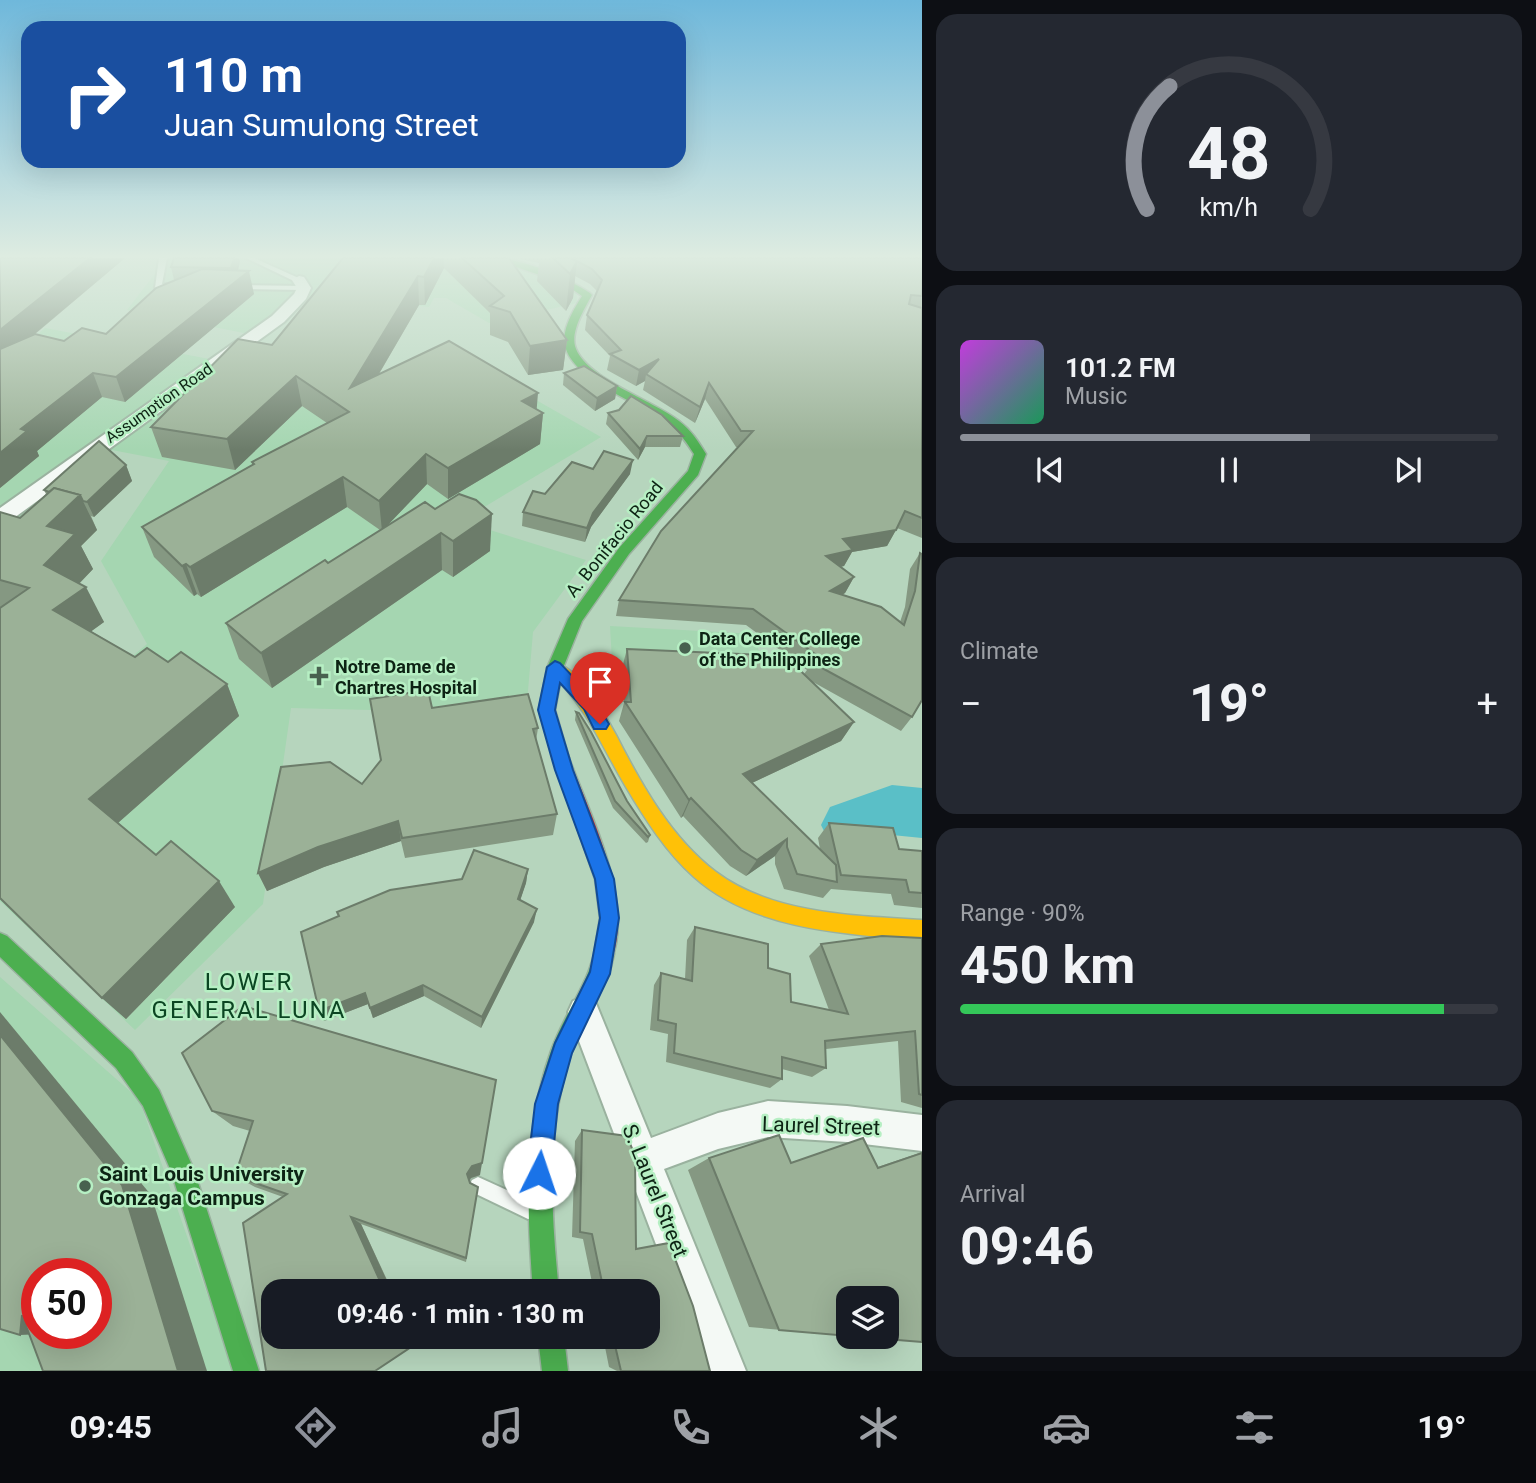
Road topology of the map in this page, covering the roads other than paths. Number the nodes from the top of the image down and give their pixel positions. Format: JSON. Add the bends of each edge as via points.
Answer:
{"nodes":[{"id":1,"x":273,"y":322,"type":"edge"},
{"id":2,"x":575,"y":322,"type":"edge"},
{"id":3,"x":0,"y":518,"type":"edge"},
{"id":4,"x":555,"y":667,"type":"junction"},
{"id":5,"x":922,"y":930,"type":"edge"},
{"id":6,"x":0,"y":943,"type":"edge"},
{"id":7,"x":584,"y":1012,"type":"junction"},
{"id":8,"x":922,"y":1133,"type":"edge"},
{"id":9,"x":642,"y":1159,"type":"junction"},
{"id":10,"x":478,"y":1186,"type":"edge"},
{"id":11,"x":538,"y":1215,"type":"junction"},
{"id":12,"x":545,"y":1279,"type":"edge"},
{"id":13,"x":552,"y":1349,"type":"edge"},
{"id":14,"x":246,"y":1371,"type":"edge"},
{"id":15,"x":555,"y":1371,"type":"edge"},
{"id":16,"x":725,"y":1371,"type":"edge"}],
"edges":[{"from":1,"to":3,"type":"street","name":"Assumption Road"},
{"from":2,"to":4,"type":"main road","name":"A. Bonifacio Road","via":[[569,335],[573,357],[681,428],[700,449],[700,458],[694,472],[624,551],[575,620]]},
{"from":4,"to":5,"type":"main road","via":[[590,705],[650,808],[711,880],[754,902],[860,924]]},
{"from":4,"to":7,"type":"main road","name":"A. Bonifacio Road","via":[[547,710],[604,879],[610,918],[600,974]]},
{"from":6,"to":14,"type":"main road","via":[[124,1060],[151,1098],[182,1170]]},
{"from":7,"to":9,"type":"street","name":"S. Laurel Street"},
{"from":7,"to":11,"type":"main road","name":"A. Bonifacio Road","via":[[562,1051],[546,1104]]},
{"from":8,"to":9,"type":"street","name":"Laurel Street","via":[[768,1119],[718,1131]]},
{"from":9,"to":16,"type":"street","name":"S. Laurel Street"},
{"from":10,"to":11,"type":"lane"},
{"from":11,"to":12,"type":"main road","name":"A. Bonifacio Road"},
{"from":13,"to":15,"type":"main road"}]}
